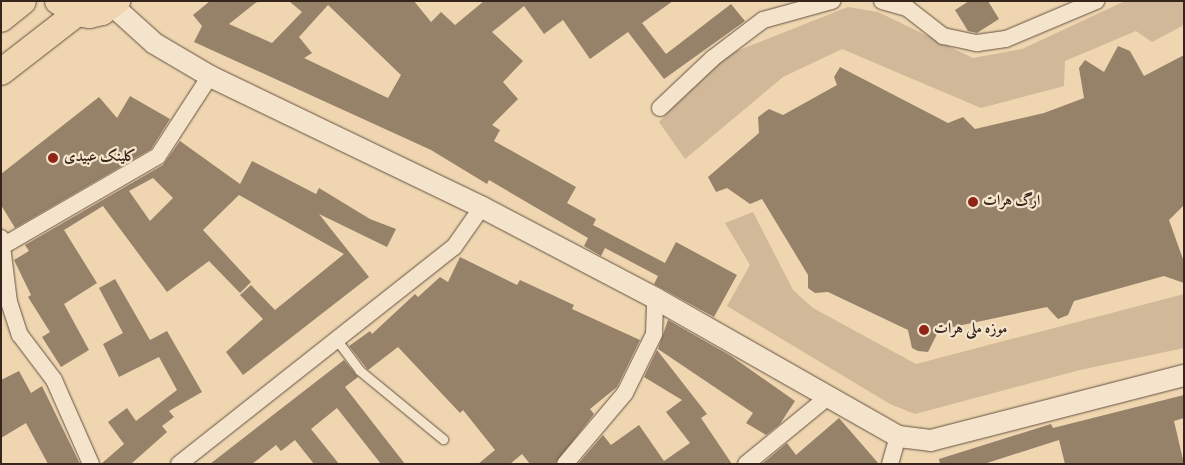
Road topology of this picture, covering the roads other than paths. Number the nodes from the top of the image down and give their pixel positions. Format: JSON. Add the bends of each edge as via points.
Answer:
{"nodes":[{"id":1,"x":23,"y":1,"type":"edge"},
{"id":2,"x":832,"y":1,"type":"edge"},
{"id":3,"x":882,"y":1,"type":"edge"},
{"id":4,"x":1096,"y":1,"type":"edge"},
{"id":5,"x":115,"y":4,"type":"edge"},
{"id":6,"x":905,"y":4,"type":"edge"},
{"id":7,"x":68,"y":7,"type":"edge"},
{"id":8,"x":1,"y":19,"type":"edge"},
{"id":9,"x":1,"y":72,"type":"edge"},
{"id":10,"x":210,"y":76,"type":"junction"},
{"id":11,"x":660,"y":108,"type":"dead end"},
{"id":12,"x":482,"y":206,"type":"junction"},
{"id":13,"x":2,"y":243,"type":"edge"},
{"id":14,"x":655,"y":298,"type":"junction"},
{"id":15,"x":336,"y":339,"type":"junction"},
{"id":16,"x":1184,"y":375,"type":"edge"},
{"id":17,"x":828,"y":398,"type":"junction"},
{"id":18,"x":898,"y":436,"type":"junction"},
{"id":19,"x":443,"y":439,"type":"dead end"},
{"id":20,"x":91,"y":464,"type":"edge"},
{"id":21,"x":179,"y":464,"type":"edge"},
{"id":22,"x":565,"y":464,"type":"edge"},
{"id":23,"x":746,"y":464,"type":"edge"},
{"id":24,"x":890,"y":464,"type":"edge"}],
"edges":[{"from":1,"to":8,"type":"main road"},
{"from":2,"to":11,"type":"street","via":[[763,20],[712,58]]},
{"from":3,"to":6,"type":"street"},
{"from":4,"to":6,"type":"street","via":[[1006,39],[977,43],[943,36]]},
{"from":5,"to":7,"type":"main road","via":[[89,15]]},
{"from":5,"to":10,"type":"street","via":[[154,44]]},
{"from":7,"to":9,"type":"main road"},
{"from":10,"to":12,"type":"street"},
{"from":10,"to":13,"type":"street","via":[[158,156]]},
{"from":12,"to":14,"type":"street"},
{"from":12,"to":15,"type":"street","via":[[454,247]]},
{"from":13,"to":20,"type":"street","via":[[9,302],[20,335],[54,380]]},
{"from":14,"to":17,"type":"street"},
{"from":14,"to":22,"type":"street","via":[[654,334],[625,393]]},
{"from":15,"to":19,"type":"lane","via":[[359,370]]},
{"from":15,"to":21,"type":"street"},
{"from":16,"to":18,"type":"street","via":[[930,440]]},
{"from":17,"to":18,"type":"street"},
{"from":17,"to":23,"type":"street"},
{"from":18,"to":24,"type":"street"}]}
